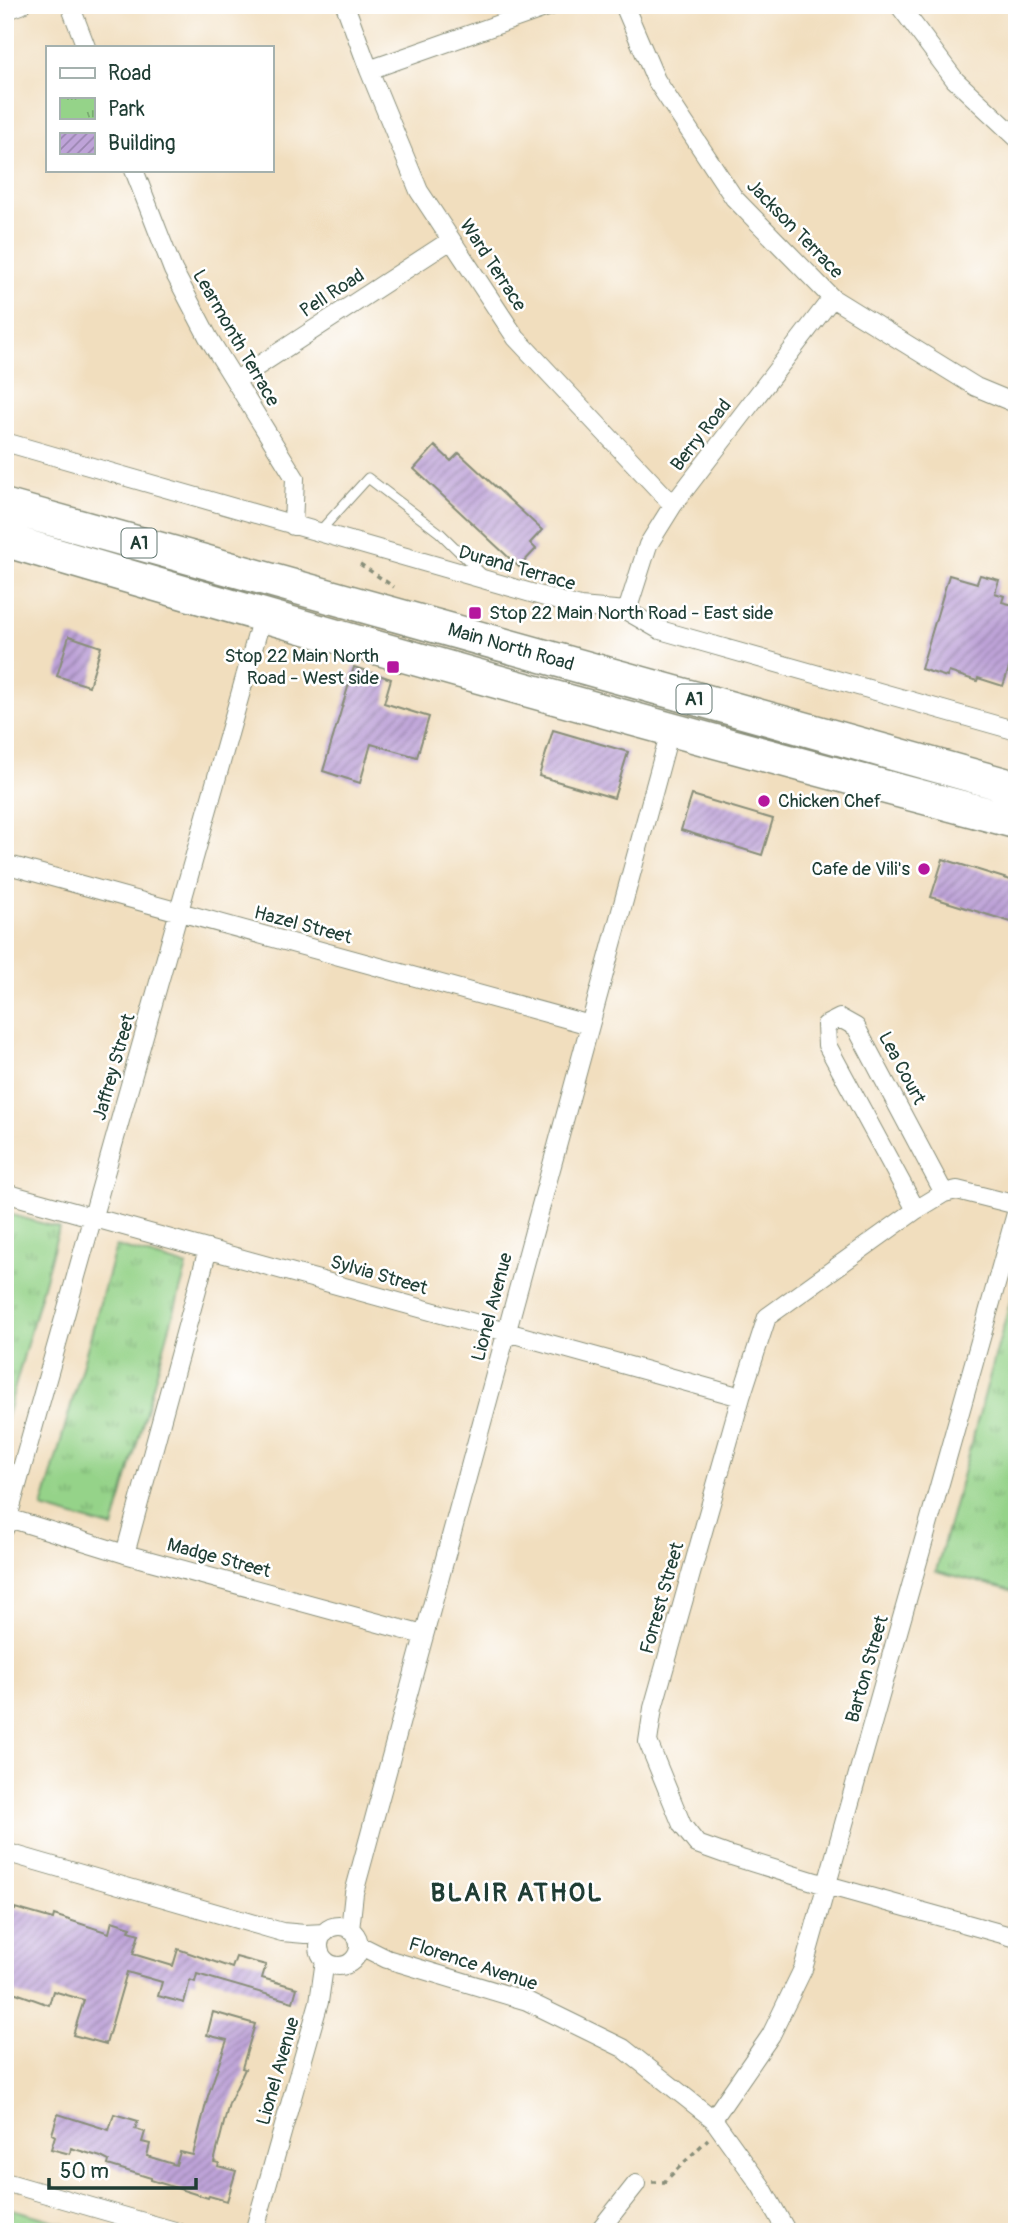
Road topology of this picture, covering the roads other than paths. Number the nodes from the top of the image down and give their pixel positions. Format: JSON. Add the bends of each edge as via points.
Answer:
{"nodes":[{"id":1,"x":21,"y":5,"type":"edge"},
{"id":2,"x":70,"y":5,"type":"edge"},
{"id":3,"x":345,"y":5,"type":"edge"},
{"id":4,"x":553,"y":5,"type":"edge"},
{"id":5,"x":624,"y":5,"type":"edge"},
{"id":6,"x":899,"y":5,"type":"edge"},
{"id":7,"x":5,"y":11,"type":"edge"},
{"id":8,"x":86,"y":46,"type":"edge"},
{"id":9,"x":369,"y":70,"type":"junction"},
{"id":10,"x":1017,"y":138,"type":"edge"},
{"id":11,"x":135,"y":172,"type":"edge"},
{"id":12,"x":451,"y":240,"type":"junction"},
{"id":13,"x":832,"y":298,"type":"junction"},
{"id":14,"x":235,"y":381,"type":"junction"},
{"id":15,"x":1017,"y":404,"type":"edge"},
{"id":16,"x":5,"y":442,"type":"edge"},
{"id":17,"x":673,"y":505,"type":"junction"},
{"id":18,"x":5,"y":506,"type":"edge"},
{"id":19,"x":293,"y":526,"type":"junction"},
{"id":20,"x":318,"y":533,"type":"junction"},
{"id":21,"x":5,"y":540,"type":"edge"},
{"id":22,"x":272,"y":581,"type":"junction"},
{"id":23,"x":489,"y":582,"type":"junction"},
{"id":24,"x":627,"y":611,"type":"junction"},
{"id":25,"x":262,"y":617,"type":"junction"},
{"id":26,"x":670,"y":731,"type":"junction"},
{"id":27,"x":1017,"y":731,"type":"edge"},
{"id":28,"x":1017,"y":788,"type":"edge"},
{"id":29,"x":1017,"y":822,"type":"edge"},
{"id":30,"x":5,"y":864,"type":"edge"},
{"id":31,"x":179,"y":912,"type":"junction"},
{"id":32,"x":590,"y":1025,"type":"junction"},
{"id":33,"x":5,"y":1193,"type":"edge"},
{"id":34,"x":944,"y":1193,"type":"junction"},
{"id":35,"x":1017,"y":1208,"type":"edge"},
{"id":36,"x":915,"y":1210,"type":"junction"},
{"id":37,"x":94,"y":1218,"type":"junction"},
{"id":38,"x":208,"y":1249,"type":"junction"},
{"id":39,"x":507,"y":1333,"type":"junction"},
{"id":40,"x":741,"y":1397,"type":"junction"},
{"id":41,"x":6,"y":1521,"type":"edge"},
{"id":42,"x":125,"y":1554,"type":"junction"},
{"id":43,"x":423,"y":1634,"type":"junction"},
{"id":44,"x":5,"y":1852,"type":"edge"},
{"id":45,"x":828,"y":1885,"type":"junction"},
{"id":46,"x":1017,"y":1938,"type":"edge"},
{"id":47,"x":338,"y":1947,"type":"junction"},
{"id":48,"x":716,"y":2124,"type":"junction"},
{"id":49,"x":5,"y":2182,"type":"edge"},
{"id":50,"x":636,"y":2183,"type":"road end"},
{"id":51,"x":178,"y":2232,"type":"edge"},
{"id":52,"x":254,"y":2232,"type":"edge"},
{"id":53,"x":598,"y":2232,"type":"edge"},
{"id":54,"x":787,"y":2232,"type":"edge"}],
"edges":[{"from":1,"to":7,"type":"street"},
{"from":2,"to":8,"type":"street"},
{"from":3,"to":9,"type":"street","name":"Ward Terrace"},
{"from":4,"to":9,"type":"street"},
{"from":5,"to":13,"type":"street","name":"Jackson Terrace","via":[[656,80],[734,198]]},
{"from":6,"to":10,"type":"street","via":[[955,80]]},
{"from":9,"to":12,"type":"street","name":"Ward Terrace","via":[[419,191]]},
{"from":11,"to":14,"type":"street","name":"Learmonth Terrace","via":[[173,270]]},
{"from":12,"to":14,"type":"street","name":"Pell Road"},
{"from":12,"to":17,"type":"street","name":"Ward Terrace","via":[[516,338]]},
{"from":13,"to":15,"type":"street","name":"Jackson Terrace","via":[[976,387]]},
{"from":13,"to":17,"type":"street","name":"Berry Road"},
{"from":14,"to":19,"type":"street","name":"Learmonth Terrace","via":[[295,478]]},
{"from":16,"to":19,"type":"street","name":"Durand Terrace"},
{"from":17,"to":24,"type":"street","name":"Berry Road","via":[[648,545]]},
{"from":18,"to":22,"type":"highway","name":"Main North Road","number":"A1"},
{"from":19,"to":20,"type":"street","name":"Durand Terrace"},
{"from":20,"to":23,"type":"street","name":"Durand Terrace"},
{"from":20,"to":23,"type":"lane","via":[[368,478],[440,533]]},
{"from":21,"to":25,"type":"highway","name":"Main North Road","number":"A1"},
{"from":22,"to":25,"type":"highway"},
{"from":22,"to":28,"type":"highway","name":"Main North Road","number":"A1"},
{"from":23,"to":24,"type":"street","name":"Durand Terrace","via":[[580,607]]},
{"from":24,"to":27,"type":"street","name":"Durand Terrace","via":[[660,630]]},
{"from":25,"to":26,"type":"highway","name":"Main North Road","number":"A1"},
{"from":25,"to":31,"type":"street","name":"Jaffrey Street"},
{"from":26,"to":29,"type":"highway","name":"Main North Road","number":"A1"},
{"from":26,"to":32,"type":"street","name":"Lionel Avenue"},
{"from":30,"to":31,"type":"street","name":"Hazel Street"},
{"from":31,"to":32,"type":"street","name":"Hazel Street"},
{"from":31,"to":37,"type":"street","name":"Jaffrey Street"},
{"from":32,"to":39,"type":"street","name":"Lionel Avenue"},
{"from":33,"to":37,"type":"street","name":"Sylvia Street"},
{"from":34,"to":35,"type":"street","via":[[957,1190]]},
{"from":34,"to":36,"type":"street","name":"Forrest Street"},
{"from":34,"to":36,"type":"street","name":"Lea Court","via":[[856,1027],[840,1018],[826,1025],[827,1045]]},
{"from":35,"to":45,"type":"street","name":"Barton Street"},
{"from":36,"to":40,"type":"street","name":"Forrest Street","via":[[767,1317]]},
{"from":37,"to":38,"type":"street","name":"Sylvia Street"},
{"from":37,"to":41,"type":"street","name":"Jaffrey Street"},
{"from":38,"to":39,"type":"street","name":"Sylvia Street"},
{"from":38,"to":42,"type":"street"},
{"from":39,"to":40,"type":"street","name":"Sylvia Street"},
{"from":39,"to":43,"type":"street","name":"Lionel Avenue"},
{"from":40,"to":45,"type":"street","name":"Forrest Street","via":[[653,1708],[648,1742],[682,1825],[697,1844]]},
{"from":41,"to":42,"type":"street","name":"Madge Street"},
{"from":42,"to":43,"type":"street","name":"Madge Street"},
{"from":43,"to":47,"type":"street","name":"Lionel Avenue"},
{"from":44,"to":47,"type":"street","name":"Florence Avenue"},
{"from":45,"to":46,"type":"street","name":"Forrest Street"},
{"from":45,"to":48,"type":"street","name":"Barton Street","via":[[803,1969],[771,2035]]},
{"from":47,"to":48,"type":"street","name":"Florence Avenue","via":[[527,2001],[623,2048]]},
{"from":47,"to":52,"type":"street","name":"Lionel Avenue"},
{"from":48,"to":54,"type":"street","name":"Florence Avenue","via":[[761,2186]]},
{"from":49,"to":51,"type":"street"},
{"from":50,"to":53,"type":"street"}]}
